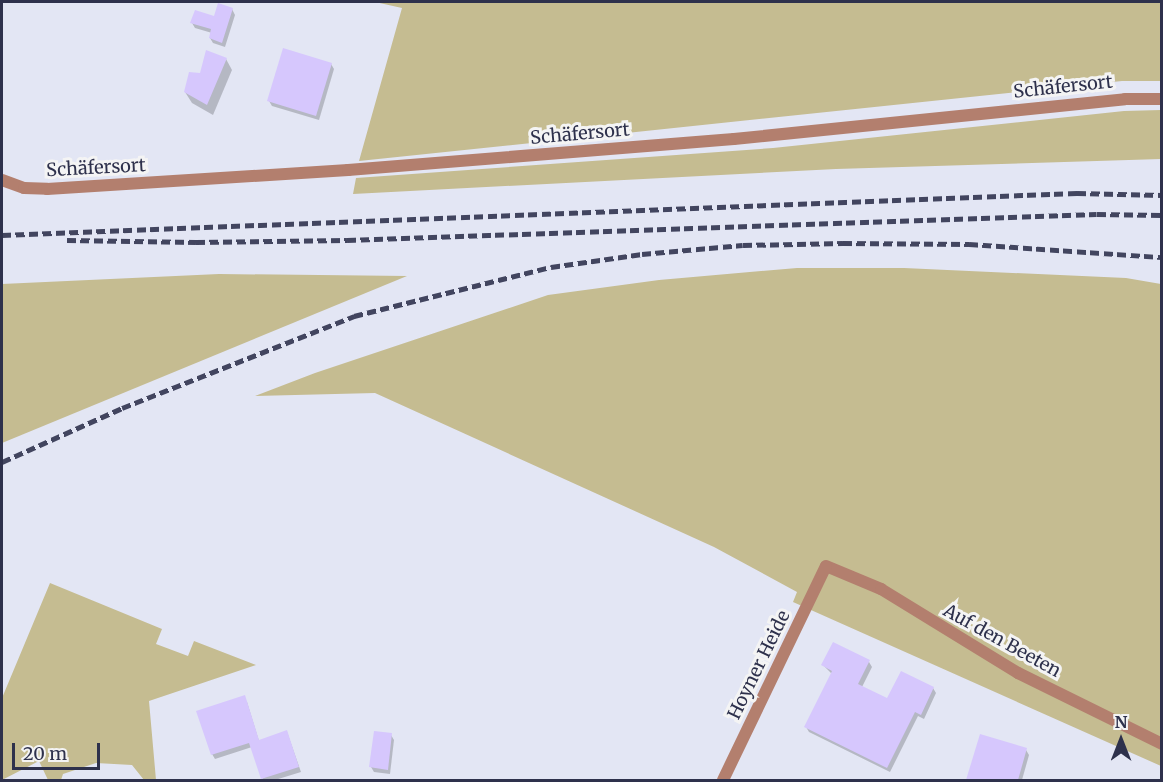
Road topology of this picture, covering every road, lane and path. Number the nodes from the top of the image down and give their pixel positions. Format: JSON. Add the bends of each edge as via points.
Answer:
{"nodes":[{"id":1,"x":1161,"y":99,"type":"edge"},
{"id":2,"x":2,"y":180,"type":"edge"},
{"id":3,"x":826,"y":566,"type":"joint"},
{"id":4,"x":1161,"y":744,"type":"edge"},
{"id":5,"x":723,"y":780,"type":"edge"}],
"edges":[{"from":1,"to":2,"type":"street","name":"Schäfersort","via":[[1125,99],[734,139],[348,171],[47,189],[24,188]]},
{"from":3,"to":4,"type":"street","name":"Auf den Beeten","via":[[881,589],[1018,673]]},
{"from":3,"to":5,"type":"street","name":"Hoyner Heide"}]}
